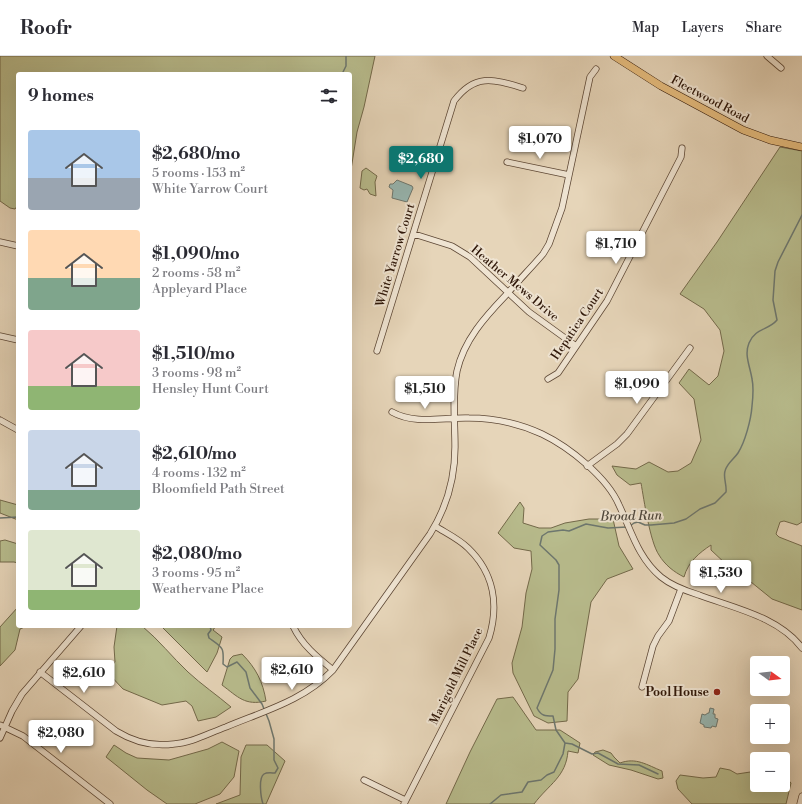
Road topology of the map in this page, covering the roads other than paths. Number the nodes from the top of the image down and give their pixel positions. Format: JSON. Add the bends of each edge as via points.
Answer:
{"nodes":[{"id":1,"x":614,"y":56,"type":"edge"},
{"id":2,"x":767,"y":56,"type":"edge"},
{"id":3,"x":781,"y":68,"type":"dead end"},
{"id":4,"x":596,"y":69,"type":"dead end"},
{"id":5,"x":523,"y":88,"type":"dead end"},
{"id":6,"x":682,"y":148,"type":"dead end"},
{"id":7,"x":802,"y":148,"type":"edge"},
{"id":8,"x":507,"y":162,"type":"dead end"},
{"id":9,"x":569,"y":175,"type":"junction"},
{"id":10,"x":414,"y":234,"type":"junction"},
{"id":11,"x":0,"y":242,"type":"edge"},
{"id":12,"x":16,"y":246,"type":"edge"},
{"id":13,"x":507,"y":293,"type":"junction"},
{"id":14,"x":0,"y":336,"type":"edge"},
{"id":15,"x":16,"y":340,"type":"edge"},
{"id":16,"x":576,"y":346,"type":"junction"},
{"id":17,"x":690,"y":348,"type":"dead end"},
{"id":18,"x":377,"y":351,"type":"dead end"},
{"id":19,"x":548,"y":379,"type":"dead end"},
{"id":20,"x":392,"y":412,"type":"dead end"},
{"id":21,"x":454,"y":418,"type":"junction"},
{"id":22,"x":0,"y":420,"type":"edge"},
{"id":23,"x":16,"y":429,"type":"edge"},
{"id":24,"x":587,"y":466,"type":"junction"},
{"id":25,"x":435,"y":526,"type":"junction"},
{"id":26,"x":681,"y":589,"type":"junction"},
{"id":27,"x":79,"y":628,"type":"edge"},
{"id":28,"x":294,"y":628,"type":"edge"},
{"id":29,"x":802,"y":648,"type":"edge"},
{"id":30,"x":333,"y":670,"type":"junction"},
{"id":31,"x":40,"y":672,"type":"junction"},
{"id":32,"x":642,"y":687,"type":"dead end"},
{"id":33,"x":2,"y":726,"type":"edge"},
{"id":34,"x":0,"y":738,"type":"edge"},
{"id":35,"x":364,"y":780,"type":"dead end"},
{"id":36,"x":802,"y":796,"type":"edge"},
{"id":37,"x":404,"y":802,"type":"edge"},
{"id":38,"x":110,"y":804,"type":"edge"},
{"id":39,"x":800,"y":804,"type":"edge"}],
"edges":[{"from":1,"to":7,"type":"main road","name":"Fleetwood Road","via":[[655,82],[744,130]]},
{"from":2,"to":3,"type":"street"},
{"from":4,"to":9,"type":"street","via":[[590,78]]},
{"from":5,"to":10,"type":"street","name":"White Yarrow Court","via":[[485,80],[464,89],[454,101]]},
{"from":6,"to":16,"type":"street","name":"Hepatica Court","via":[[681,157],[614,288]]},
{"from":8,"to":9,"type":"street"},
{"from":9,"to":13,"type":"street","via":[[562,208],[549,244]]},
{"from":10,"to":13,"type":"street","name":"Heather Mews Drive","via":[[452,246],[470,258]]},
{"from":10,"to":18,"type":"street","name":"White Yarrow Court"},
{"from":11,"to":12,"type":"street"},
{"from":13,"to":16,"type":"street","name":"Heather Mews Drive"},
{"from":13,"to":21,"type":"street","via":[[482,321],[466,348],[455,383]]},
{"from":14,"to":15,"type":"street"},
{"from":16,"to":19,"type":"street","name":"Hepatica Court","via":[[558,373]]},
{"from":17,"to":24,"type":"street","via":[[627,434]]},
{"from":20,"to":21,"type":"street","via":[[410,418]]},
{"from":21,"to":24,"type":"street","via":[[497,420],[522,426],[559,443]]},
{"from":21,"to":25,"type":"street","via":[[453,478]]},
{"from":22,"to":23,"type":"street"},
{"from":24,"to":26,"type":"street","via":[[611,490],[640,552],[655,572]]},
{"from":25,"to":30,"type":"street"},
{"from":25,"to":37,"type":"street","name":"Marigold Mill Place","via":[[468,547],[480,562],[492,586],[494,613],[489,638]]},
{"from":26,"to":29,"type":"street","via":[[761,618],[784,630]]},
{"from":26,"to":32,"type":"street","via":[[669,621],[653,646]]},
{"from":27,"to":31,"type":"street"},
{"from":28,"to":30,"type":"street","via":[[302,642]]},
{"from":30,"to":31,"type":"street","via":[[324,680],[299,697],[274,708],[181,743],[157,745],[132,740]]},
{"from":31,"to":33,"type":"street","via":[[22,694]]},
{"from":33,"to":34,"type":"street"},
{"from":33,"to":38,"type":"street","via":[[23,736]]},
{"from":35,"to":37,"type":"street"},
{"from":36,"to":39,"type":"street"}]}
